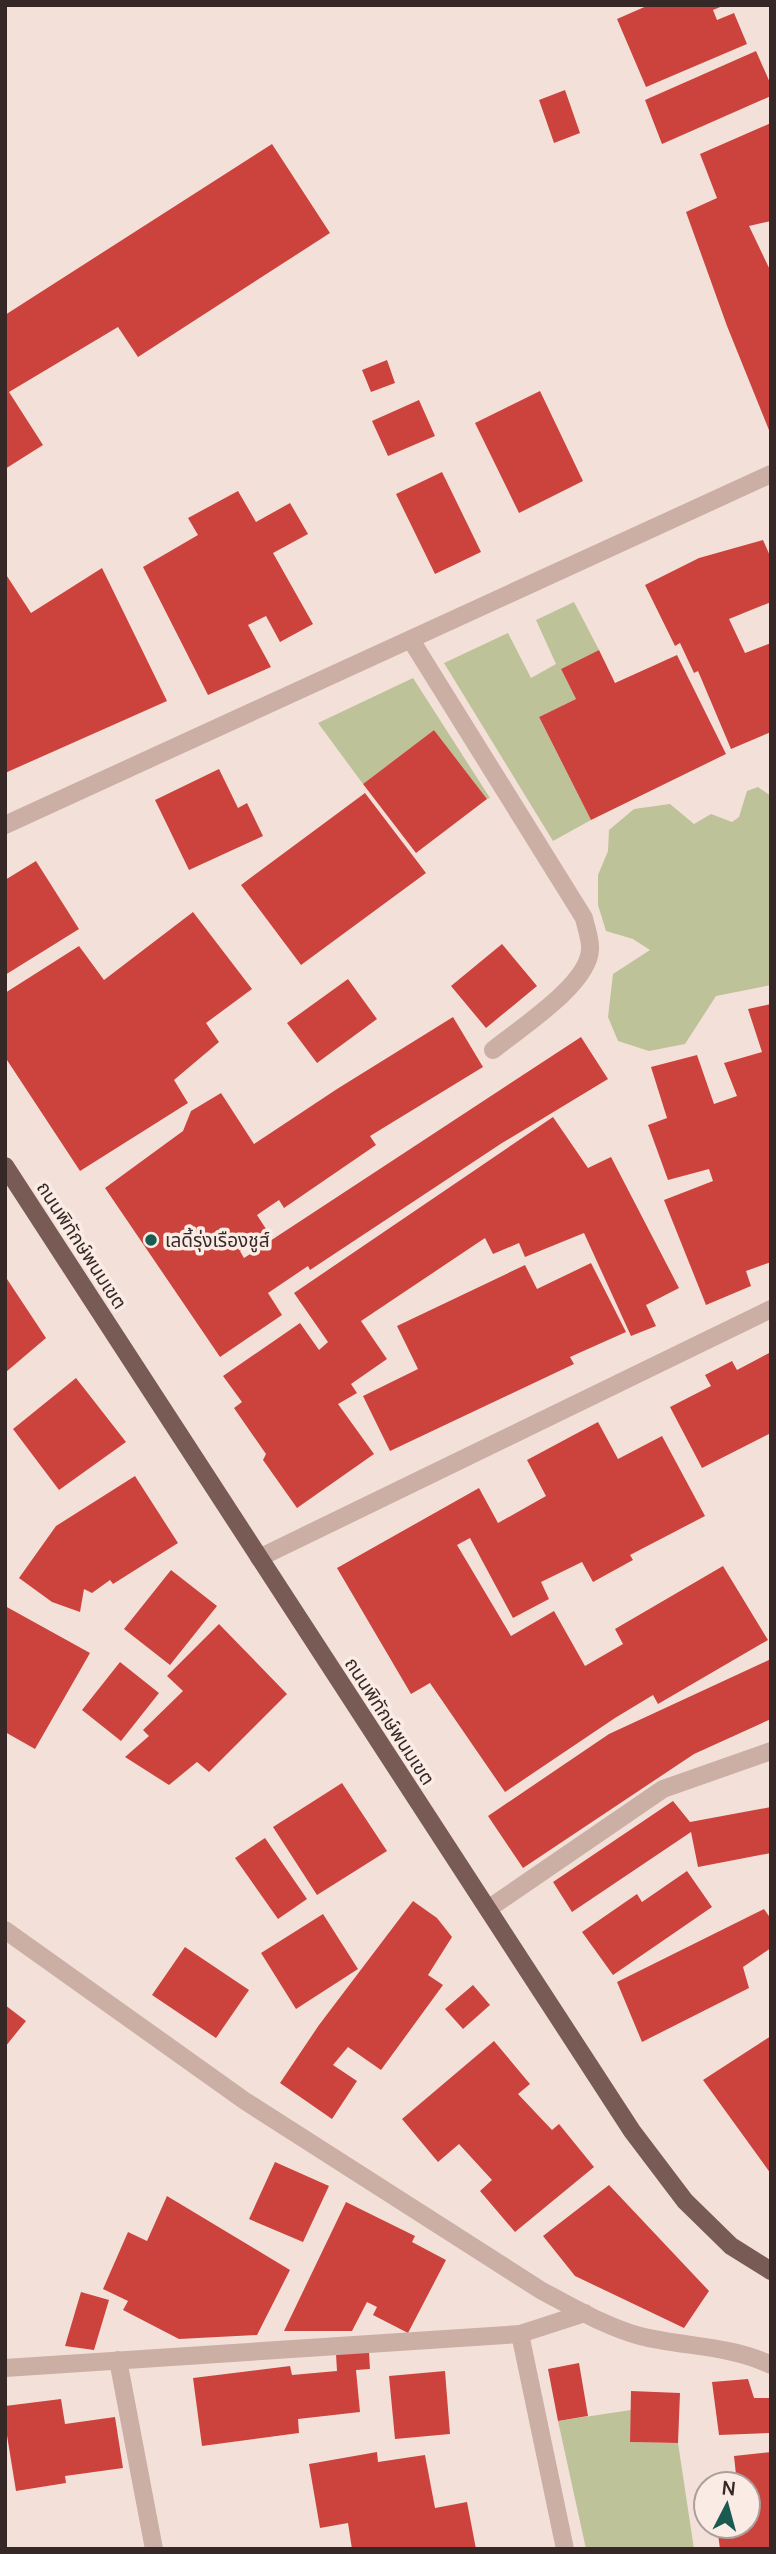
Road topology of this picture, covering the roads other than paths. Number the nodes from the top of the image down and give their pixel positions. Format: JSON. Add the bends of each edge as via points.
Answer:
{"nodes":[{"id":1,"x":771,"y":474,"type":"edge"},
{"id":2,"x":411,"y":640,"type":"junction"},
{"id":3,"x":5,"y":825,"type":"edge"},
{"id":4,"x":492,"y":1050,"type":"dead end"},
{"id":5,"x":5,"y":1166,"type":"edge"},
{"id":6,"x":771,"y":1309,"type":"edge"},
{"id":7,"x":259,"y":1558,"type":"junction"},
{"id":8,"x":771,"y":1751,"type":"edge"},
{"id":9,"x":488,"y":1909,"type":"junction"},
{"id":10,"x":5,"y":1930,"type":"edge"},
{"id":11,"x":771,"y":2272,"type":"edge"},
{"id":12,"x":585,"y":2313,"type":"junction"},
{"id":13,"x":520,"y":2334,"type":"junction"},
{"id":14,"x":118,"y":2360,"type":"junction"},
{"id":15,"x":771,"y":2365,"type":"edge"},
{"id":16,"x":5,"y":2368,"type":"edge"},
{"id":17,"x":154,"y":2549,"type":"edge"},
{"id":18,"x":565,"y":2549,"type":"edge"}],
"edges":[{"from":1,"to":2,"type":"street"},
{"from":2,"to":3,"type":"street"},
{"from":2,"to":4,"type":"street","via":[[583,918],[591,948],[586,969],[570,988]]},
{"from":5,"to":7,"type":"main road","name":"ถนนพิทักษ์พนมเขต"},
{"from":6,"to":7,"type":"street"},
{"from":7,"to":9,"type":"main road","name":"ถนนพิทักษ์พนมเขต"},
{"from":8,"to":9,"type":"street","via":[[663,1789]]},
{"from":9,"to":11,"type":"main road","name":"ถนนพิทักษ์พนมเขต","via":[[632,2131],[685,2201],[731,2246]]},
{"from":10,"to":12,"type":"street","via":[[246,2101],[542,2291]]},
{"from":12,"to":13,"type":"street"},
{"from":12,"to":15,"type":"street","via":[[637,2335],[735,2351]]},
{"from":13,"to":14,"type":"street"},
{"from":13,"to":18,"type":"street"},
{"from":14,"to":16,"type":"street"},
{"from":14,"to":17,"type":"street"}]}
